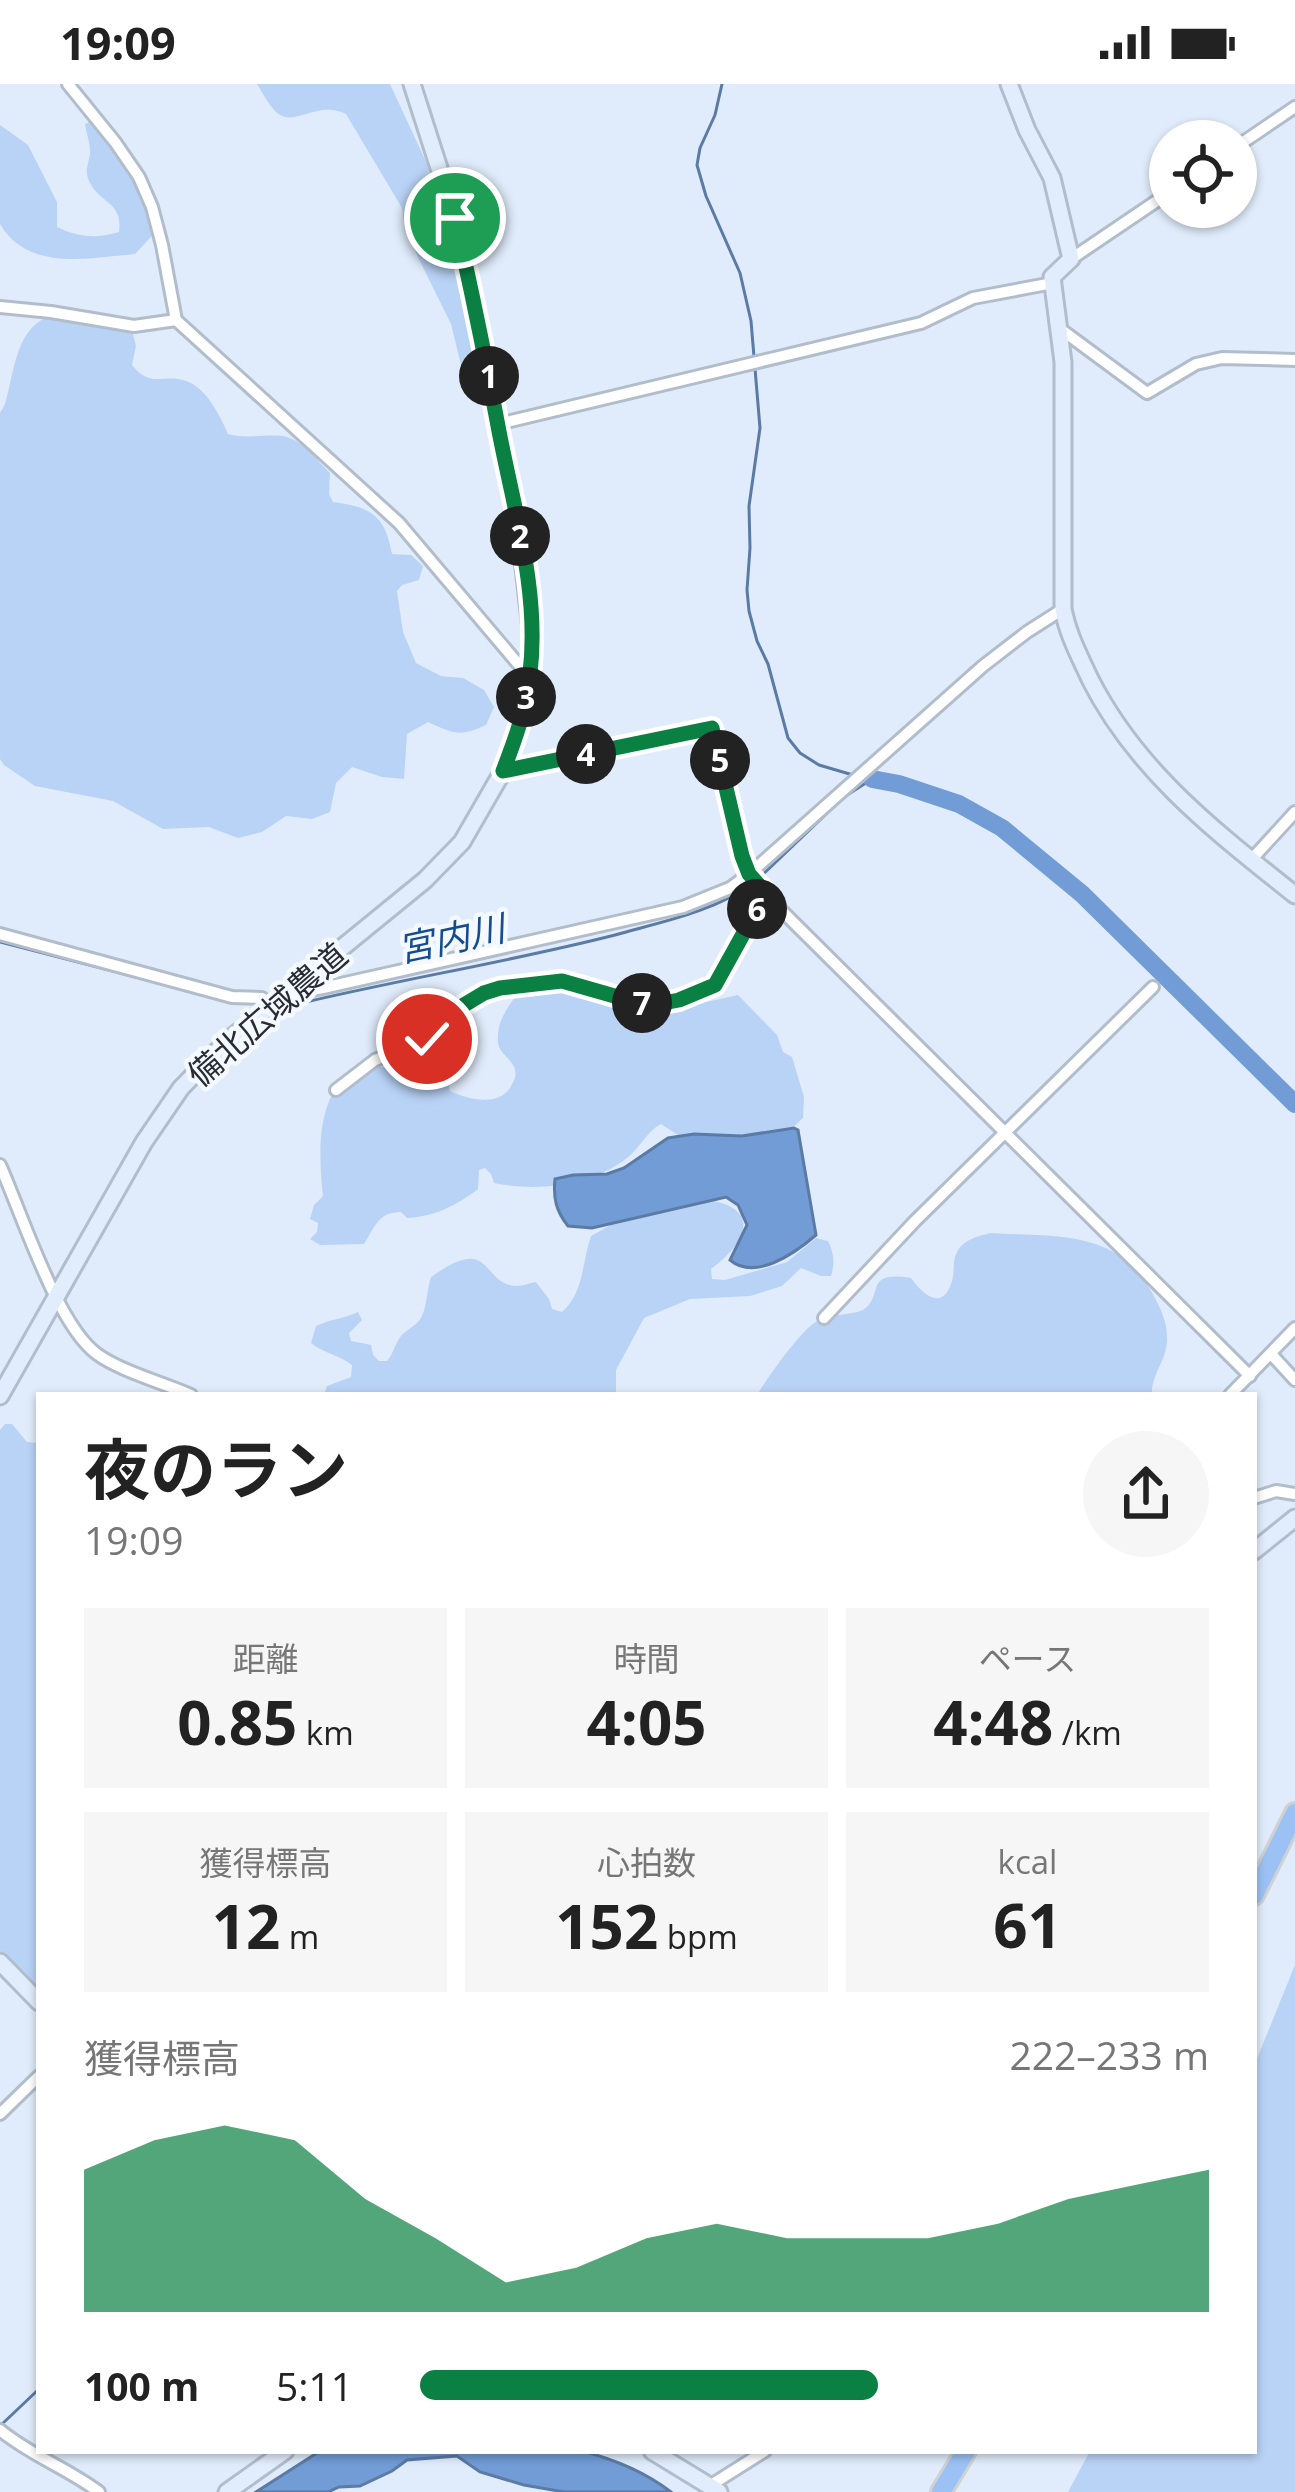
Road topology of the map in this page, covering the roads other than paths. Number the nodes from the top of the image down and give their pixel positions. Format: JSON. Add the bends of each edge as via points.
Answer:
{"nodes":[{"id":1,"x":68,"y":84,"type":"edge"},
{"id":2,"x":412,"y":84,"type":"edge"},
{"id":3,"x":1009,"y":84,"type":"edge"},
{"id":4,"x":1295,"y":107,"type":"edge"},
{"id":5,"x":1257,"y":132,"type":"edge"},
{"id":6,"x":1149,"y":206,"type":"edge"},
{"id":7,"x":1071,"y":260,"type":"junction"},
{"id":8,"x":1053,"y":283,"type":"junction"},
{"id":9,"x":0,"y":307,"type":"edge"},
{"id":10,"x":176,"y":320,"type":"junction"},
{"id":11,"x":1059,"y":328,"type":"junction"},
{"id":12,"x":1295,"y":360,"type":"edge"},
{"id":13,"x":498,"y":424,"type":"junction"},
{"id":14,"x":1063,"y":609,"type":"junction"},
{"id":15,"x":530,"y":678,"type":"junction"},
{"id":16,"x":503,"y":771,"type":"junction"},
{"id":17,"x":1295,"y":812,"type":"edge"},
{"id":18,"x":1251,"y":860,"type":"junction"},
{"id":19,"x":749,"y":874,"type":"junction"},
{"id":20,"x":766,"y":893,"type":"junction"},
{"id":21,"x":1295,"y":895,"type":"edge"},
{"id":22,"x":0,"y":934,"type":"edge"},
{"id":23,"x":1153,"y":987,"type":"dead end"},
{"id":24,"x":271,"y":1001,"type":"junction"},
{"id":25,"x":336,"y":1090,"type":"dead end"},
{"id":26,"x":1005,"y":1132,"type":"junction"},
{"id":27,"x":0,"y":1165,"type":"edge"},
{"id":28,"x":57,"y":1295,"type":"junction"},
{"id":29,"x":824,"y":1318,"type":"dead end"},
{"id":30,"x":1295,"y":1328,"type":"edge"},
{"id":31,"x":1270,"y":1354,"type":"junction"},
{"id":32,"x":1250,"y":1376,"type":"junction"},
{"id":33,"x":1295,"y":1379,"type":"edge"},
{"id":34,"x":184,"y":1392,"type":"edge"},
{"id":35,"x":1233,"y":1392,"type":"edge"},
{"id":36,"x":0,"y":1396,"type":"edge"},
{"id":37,"x":1295,"y":1494,"type":"edge"},
{"id":38,"x":1257,"y":1497,"type":"edge"},
{"id":39,"x":1295,"y":1518,"type":"edge"},
{"id":40,"x":1257,"y":1549,"type":"edge"},
{"id":41,"x":1295,"y":1813,"type":"edge"},
{"id":42,"x":1257,"y":1889,"type":"edge"},
{"id":43,"x":0,"y":1963,"type":"edge"},
{"id":44,"x":36,"y":1999,"type":"edge"},
{"id":45,"x":36,"y":2079,"type":"edge"},
{"id":46,"x":0,"y":2114,"type":"edge"},
{"id":47,"x":1,"y":2431,"type":"edge"},
{"id":48,"x":36,"y":2453,"type":"edge"},
{"id":49,"x":38,"y":2454,"type":"edge"},
{"id":50,"x":281,"y":2454,"type":"edge"},
{"id":51,"x":657,"y":2454,"type":"edge"},
{"id":52,"x":762,"y":2454,"type":"edge"},
{"id":53,"x":965,"y":2454,"type":"edge"},
{"id":54,"x":715,"y":2489,"type":"edge"},
{"id":55,"x":99,"y":2492,"type":"edge"},
{"id":56,"x":227,"y":2492,"type":"edge"},
{"id":57,"x":941,"y":2492,"type":"edge"}],
"edges":[{"from":1,"to":10,"type":"street","via":[[139,176]]},
{"from":2,"to":13,"type":"street","name":"備北広域農道","via":[[455,218]]},
{"from":3,"to":7,"type":"street","via":[[1052,178]]},
{"from":4,"to":5,"type":"street"},
{"from":6,"to":7,"type":"street"},
{"from":7,"to":8,"type":"street"},
{"from":8,"to":11,"type":"street"},
{"from":8,"to":13,"type":"street","via":[[973,298],[921,323]]},
{"from":9,"to":10,"type":"street","via":[[134,326]]},
{"from":10,"to":15,"type":"street","via":[[399,523]]},
{"from":11,"to":12,"type":"street","via":[[1147,393],[1222,358]]},
{"from":11,"to":14,"type":"street"},
{"from":13,"to":15,"type":"street","name":"備北広域農道","via":[[530,601]]},
{"from":14,"to":18,"type":"street","via":[[1076,653],[1125,739],[1175,796]]},
{"from":14,"to":19,"type":"street","via":[[983,666]]},
{"from":15,"to":16,"type":"street","name":"備北広域農道"},
{"from":16,"to":19,"type":"street","via":[[712,728]]},
{"from":16,"to":24,"type":"street","name":"備北広域農道","via":[[462,842],[425,880]]},
{"from":17,"to":18,"type":"street"},
{"from":18,"to":21,"type":"street"},
{"from":19,"to":20,"type":"street"},
{"from":19,"to":24,"type":"street","via":[[710,898],[649,916]]},
{"from":20,"to":25,"type":"street","via":[[715,985],[658,1004],[562,981],[500,988]]},
{"from":20,"to":26,"type":"street"},
{"from":22,"to":24,"type":"street"},
{"from":23,"to":26,"type":"street"},
{"from":24,"to":28,"type":"street","name":"備北広域農道","via":[[165,1110]]},
{"from":26,"to":29,"type":"street"},
{"from":26,"to":32,"type":"street"},
{"from":27,"to":28,"type":"street"},
{"from":28,"to":34,"type":"street","via":[[80,1340],[101,1358]]},
{"from":28,"to":36,"type":"street","name":"備北広域農道"},
{"from":30,"to":31,"type":"street"},
{"from":31,"to":32,"type":"street"},
{"from":31,"to":33,"type":"street"},
{"from":32,"to":35,"type":"street"},
{"from":37,"to":38,"type":"street"},
{"from":39,"to":40,"type":"street"},
{"from":41,"to":42,"type":"highway"},
{"from":43,"to":44,"type":"street"},
{"from":45,"to":46,"type":"street"},
{"from":47,"to":48,"type":"street"},
{"from":49,"to":55,"type":"street"},
{"from":50,"to":56,"type":"street"},
{"from":51,"to":54,"type":"street"},
{"from":52,"to":54,"type":"street"},
{"from":53,"to":57,"type":"highway"}]}
